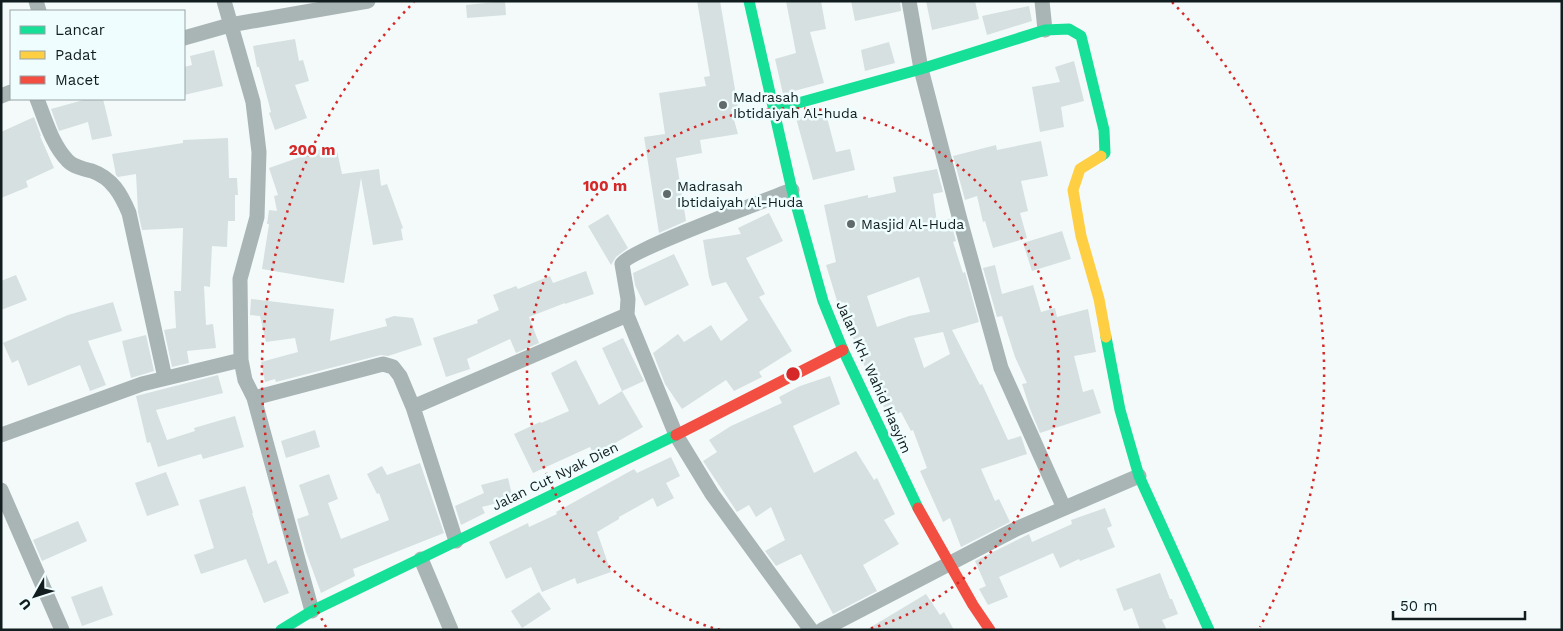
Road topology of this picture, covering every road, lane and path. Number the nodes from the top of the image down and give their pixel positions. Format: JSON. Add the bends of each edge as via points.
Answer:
{"nodes":[{"id":1,"x":224,"y":1,"type":"edge"},
{"id":2,"x":368,"y":1,"type":"edge"},
{"id":3,"x":748,"y":1,"type":"edge"},
{"id":4,"x":909,"y":1,"type":"edge"},
{"id":5,"x":1042,"y":1,"type":"edge"},
{"id":6,"x":230,"y":25,"type":"junction"},
{"id":7,"x":1045,"y":30,"type":"junction"},
{"id":8,"x":185,"y":38,"type":"edge"},
{"id":9,"x":921,"y":69,"type":"junction"},
{"id":10,"x":37,"y":100,"type":"edge"},
{"id":11,"x":773,"y":110,"type":"junction"},
{"id":12,"x":792,"y":190,"type":"junction"},
{"id":13,"x":627,"y":314,"type":"junction"},
{"id":14,"x":843,"y":350,"type":"junction"},
{"id":15,"x":241,"y":360,"type":"junction"},
{"id":16,"x":165,"y":378,"type":"junction"},
{"id":17,"x":254,"y":398,"type":"junction"},
{"id":18,"x":413,"y":407,"type":"junction"},
{"id":19,"x":676,"y":434,"type":"junction"},
{"id":20,"x":1,"y":435,"type":"edge"},
{"id":21,"x":1139,"y":476,"type":"junction"},
{"id":22,"x":1,"y":490,"type":"edge"},
{"id":23,"x":1064,"y":508,"type":"junction"},
{"id":24,"x":456,"y":541,"type":"junction"},
{"id":25,"x":421,"y":559,"type":"junction"},
{"id":26,"x":950,"y":564,"type":"junction"},
{"id":27,"x":312,"y":611,"type":"junction"},
{"id":28,"x":62,"y":630,"type":"edge"},
{"id":29,"x":281,"y":630,"type":"edge"},
{"id":30,"x":451,"y":630,"type":"edge"},
{"id":31,"x":810,"y":630,"type":"edge"},
{"id":32,"x":822,"y":630,"type":"edge"},
{"id":33,"x":990,"y":630,"type":"edge"},
{"id":34,"x":1209,"y":630,"type":"edge"}],
"edges":[{"from":1,"to":6,"type":"street"},
{"from":2,"to":6,"type":"street"},
{"from":3,"to":11,"type":"street","name":"Jalan KH. Wahid Hasyim"},
{"from":4,"to":9,"type":"street"},
{"from":5,"to":7,"type":"street"},
{"from":6,"to":8,"type":"street"},
{"from":6,"to":15,"type":"street","via":[[253,102],[259,152],[257,216],[240,279]]},
{"from":7,"to":9,"type":"street"},
{"from":7,"to":21,"type":"street","via":[[1069,29],[1082,36],[1104,130],[1105,153],[1080,169],[1072,190],[1099,299],[1120,410]]},
{"from":9,"to":11,"type":"street"},
{"from":9,"to":23,"type":"street","via":[[1001,368]]},
{"from":10,"to":16,"type":"street","via":[[62,154],[69,162],[104,176],[124,201]]},
{"from":11,"to":12,"type":"street","name":"Jalan KH. Wahid Hasyim"},
{"from":12,"to":13,"type":"street","via":[[624,260]]},
{"from":12,"to":14,"type":"street","name":"Jalan KH. Wahid Hasyim","via":[[823,301]]},
{"from":13,"to":18,"type":"street"},
{"from":13,"to":19,"type":"street"},
{"from":14,"to":19,"type":"street","name":"Jalan Cut Nyak Dien"},
{"from":14,"to":26,"type":"street","name":"Jalan KH. Wahid Hasyim","via":[[924,519]]},
{"from":15,"to":16,"type":"street"},
{"from":15,"to":17,"type":"street","via":[[245,380]]},
{"from":16,"to":20,"type":"street"},
{"from":17,"to":18,"type":"street","via":[[383,364],[394,367]]},
{"from":17,"to":27,"type":"street"},
{"from":18,"to":24,"type":"street"},
{"from":19,"to":24,"type":"street","name":"Jalan Cut Nyak Dien"},
{"from":19,"to":31,"type":"street","via":[[712,494]]},
{"from":21,"to":23,"type":"street"},
{"from":21,"to":34,"type":"street"},
{"from":22,"to":28,"type":"street"},
{"from":23,"to":26,"type":"street"},
{"from":24,"to":25,"type":"street","name":"Jalan Cut Nyak Dien"},
{"from":25,"to":27,"type":"street","name":"Jalan Cut Nyak Dien"},
{"from":25,"to":30,"type":"street"},
{"from":26,"to":32,"type":"street"},
{"from":26,"to":33,"type":"street","name":"Jalan KH. Wahid Hasyim"},
{"from":27,"to":29,"type":"street","name":"Jalan Cut Nyak Dien"}]}
